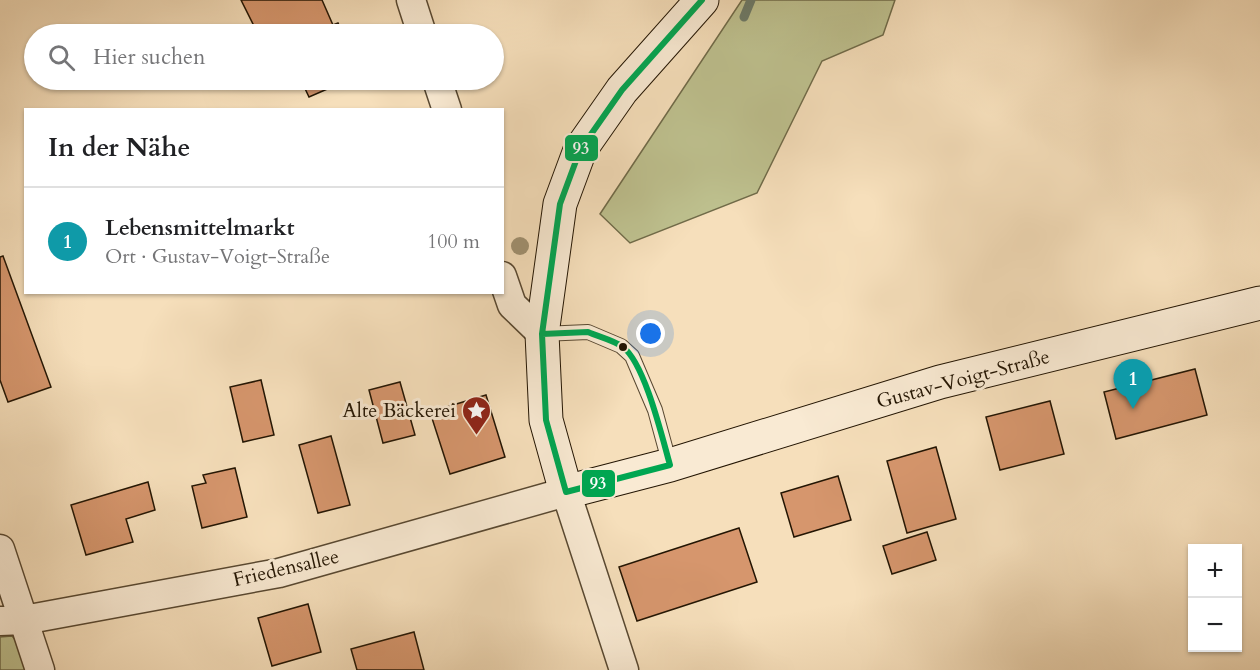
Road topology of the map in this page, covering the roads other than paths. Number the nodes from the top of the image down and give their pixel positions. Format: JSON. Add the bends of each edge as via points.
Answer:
{"nodes":[{"id":1,"x":411,"y":0,"type":"edge"},
{"id":2,"x":702,"y":0,"type":"edge"},
{"id":3,"x":419,"y":24,"type":"edge"},
{"id":4,"x":440,"y":90,"type":"edge"},
{"id":5,"x":446,"y":108,"type":"edge"},
{"id":6,"x":504,"y":282,"type":"edge"},
{"id":7,"x":1260,"y":303,"type":"edge"},
{"id":8,"x":542,"y":334,"type":"junction"},
{"id":9,"x":670,"y":465,"type":"junction"},
{"id":10,"x":566,"y":492,"type":"junction"},
{"id":11,"x":0,"y":549,"type":"edge"},
{"id":12,"x":12,"y":621,"type":"edge"},
{"id":13,"x":40,"y":670,"type":"edge"},
{"id":14,"x":624,"y":670,"type":"edge"}],
"edges":[{"from":1,"to":3,"type":"street"},
{"from":2,"to":8,"type":"street","via":[[622,90],[580,150],[560,204]]},
{"from":4,"to":5,"type":"street"},
{"from":6,"to":8,"type":"street","via":[[512,305]]},
{"from":7,"to":9,"type":"street","name":"Gustav-Voigt-Straße","via":[[940,382]]},
{"from":8,"to":9,"type":"lane","via":[[588,332],[621,346],[632,356],[655,410]]},
{"from":8,"to":10,"type":"street","via":[[546,420]]},
{"from":9,"to":10,"type":"street","name":"Gustav-Voigt-Straße"},
{"from":10,"to":12,"type":"street","name":"Friedensallee","via":[[279,573]]},
{"from":10,"to":14,"type":"street"},
{"from":11,"to":12,"type":"street"},
{"from":12,"to":13,"type":"street"}]}
